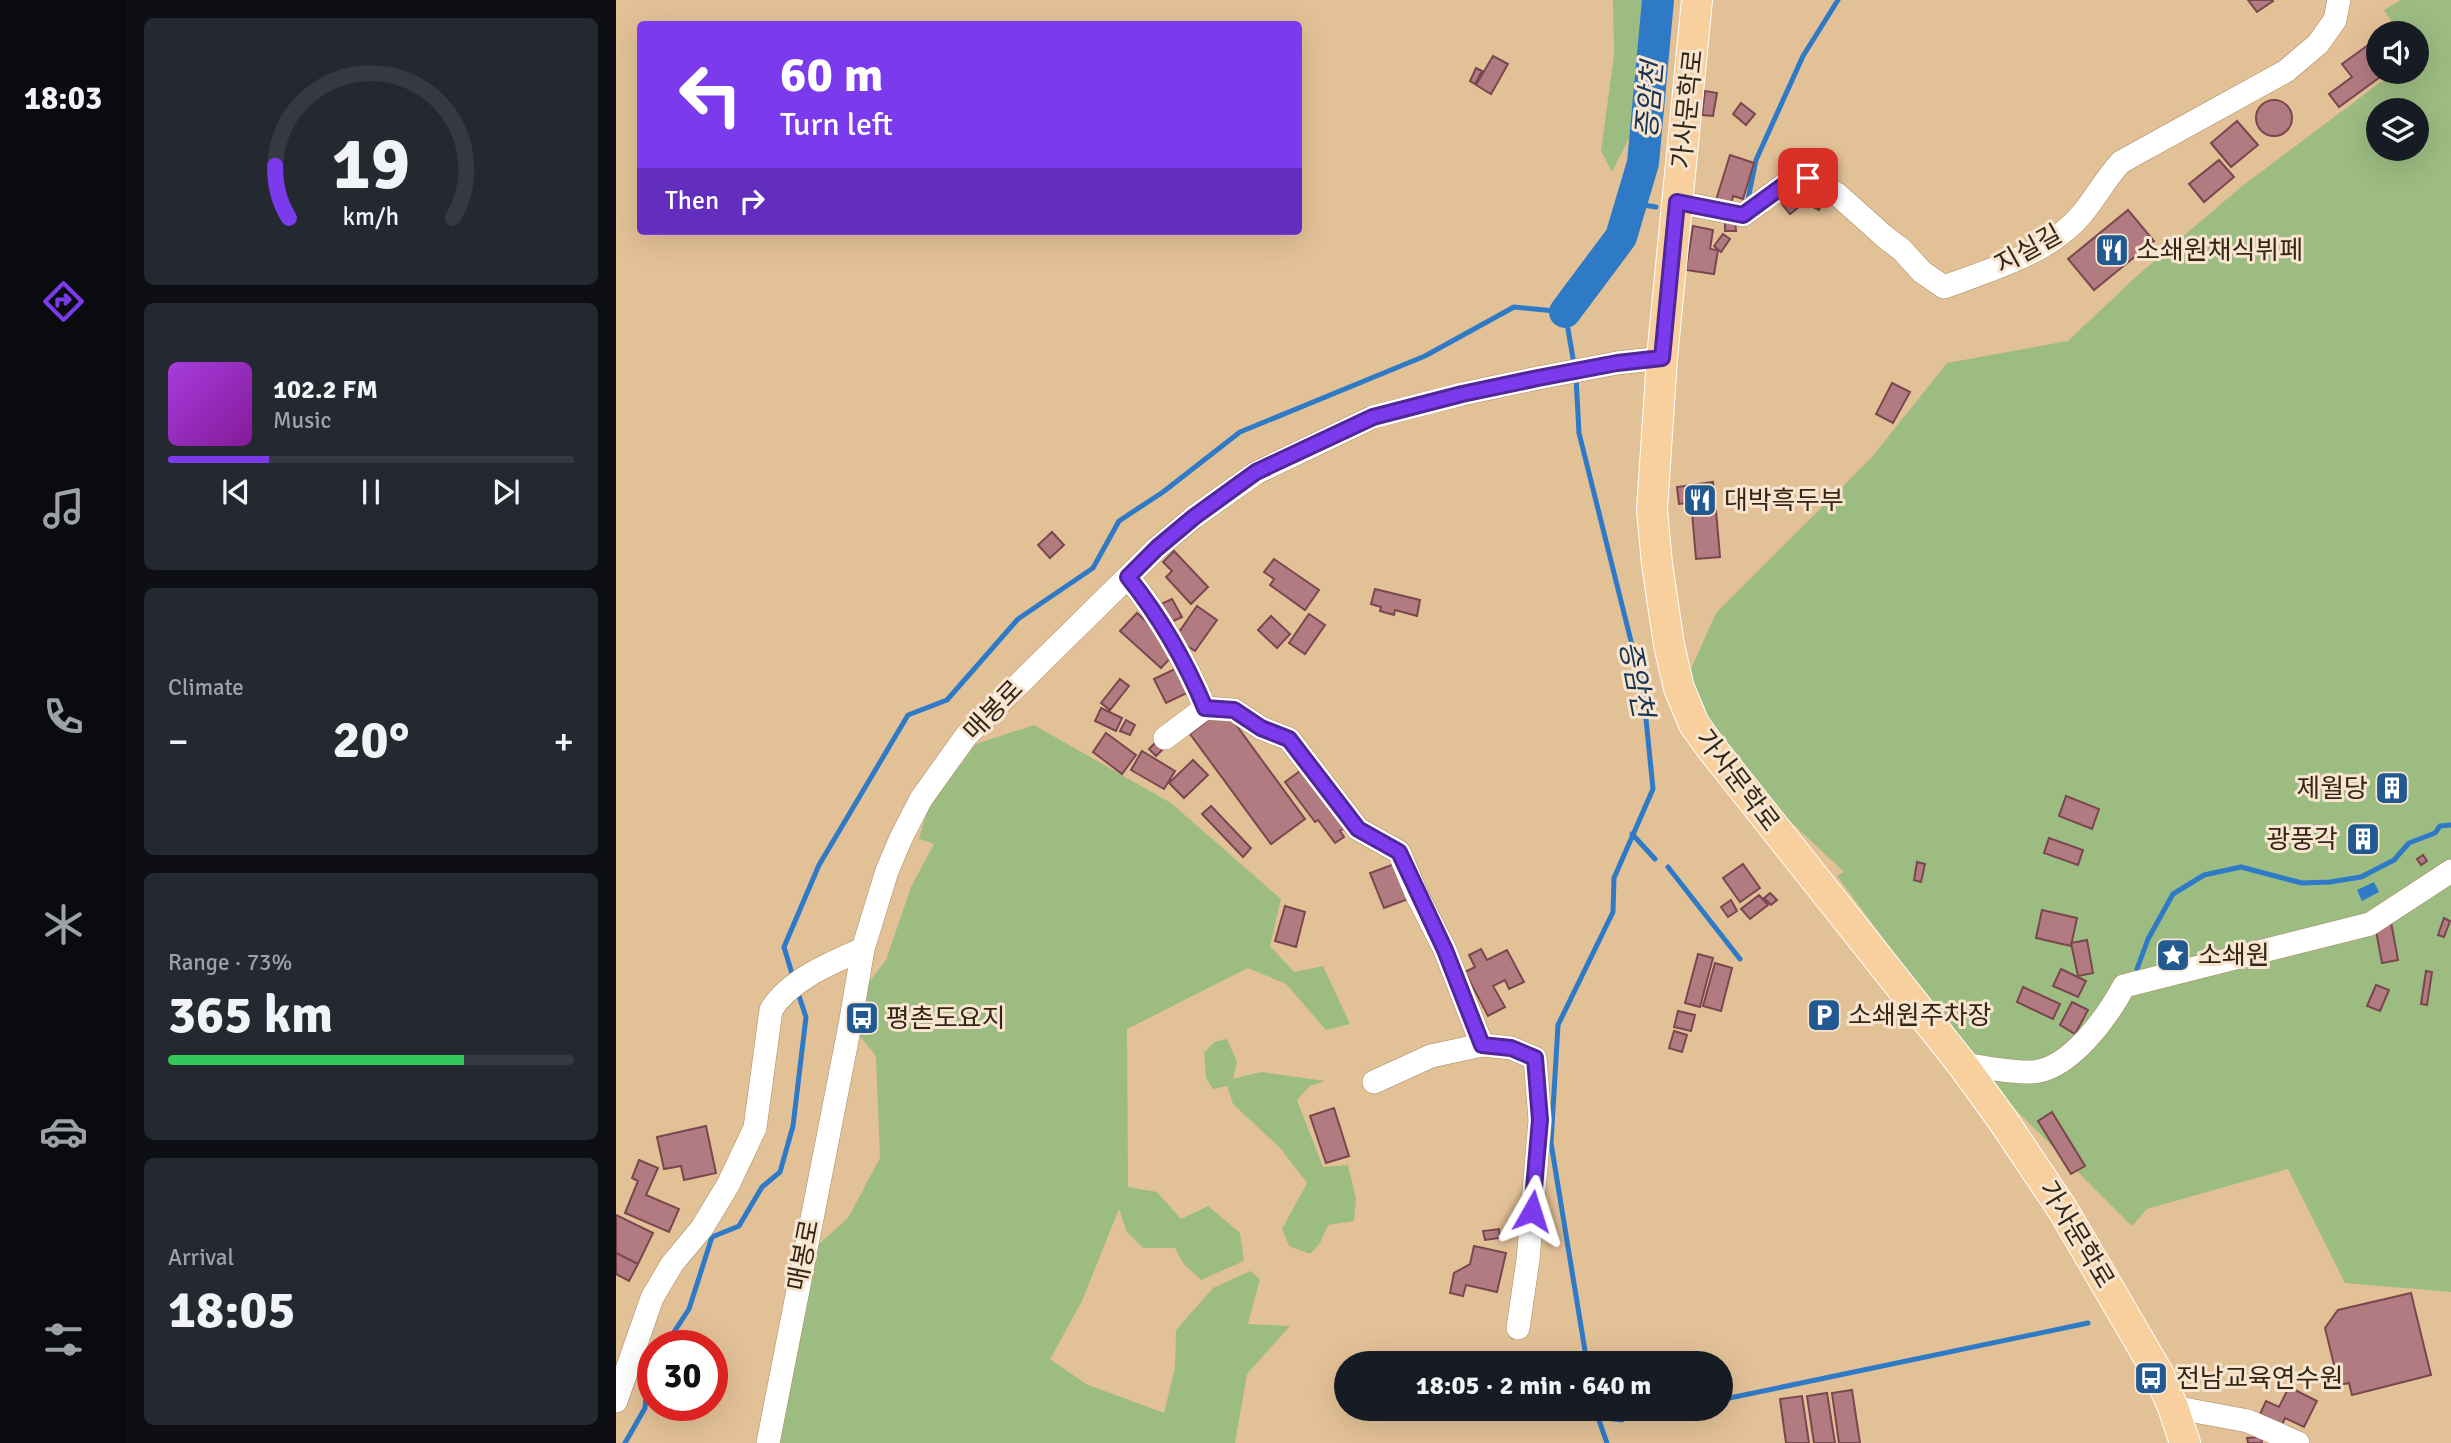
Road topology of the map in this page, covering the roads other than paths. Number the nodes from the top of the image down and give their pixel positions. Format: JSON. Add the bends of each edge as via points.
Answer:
{"nodes":[{"id":1,"x":1697,"y":0,"type":"edge"},
{"id":2,"x":2339,"y":0,"type":"edge"},
{"id":3,"x":1677,"y":202,"type":"junction"},
{"id":4,"x":1662,"y":358,"type":"junction"},
{"id":5,"x":1128,"y":577,"type":"junction"},
{"id":6,"x":1205,"y":708,"type":"junction"},
{"id":7,"x":1165,"y":738,"type":"dead end"},
{"id":8,"x":2451,"y":871,"type":"edge"},
{"id":9,"x":863,"y":949,"type":"junction"},
{"id":10,"x":1482,"y":1045,"type":"junction"},
{"id":11,"x":1962,"y":1064,"type":"junction"},
{"id":12,"x":1374,"y":1082,"type":"dead end"},
{"id":13,"x":1518,"y":1328,"type":"dead end"},
{"id":14,"x":616,"y":1401,"type":"edge"},
{"id":15,"x":2173,"y":1406,"type":"junction"},
{"id":16,"x":768,"y":1443,"type":"edge"},
{"id":17,"x":2185,"y":1443,"type":"edge"},
{"id":18,"x":2298,"y":1443,"type":"edge"}],
"edges":[{"from":1,"to":3,"type":"main road","name":"가사문학로"},
{"from":2,"to":3,"type":"street","name":"지실길","via":[[2335,20],[2318,44],[2286,71],[2121,162],[2063,233],[2014,262],[1944,287],[1837,194],[1808,178],[1784,185],[1743,215]]},
{"from":3,"to":4,"type":"main road","name":"가사문학로"},
{"from":4,"to":5,"type":"street","name":"매봉로","via":[[1538,378],[1373,417],[1256,472],[1194,517]]},
{"from":4,"to":11,"type":"main road","name":"가사문학로","via":[[1652,510],[1669,645],[1686,705],[1709,745]]},
{"from":5,"to":6,"type":"street","via":[[1155,611]]},
{"from":5,"to":9,"type":"street","name":"매봉로","via":[[950,756],[901,838]]},
{"from":6,"to":7,"type":"street"},
{"from":6,"to":10,"type":"street","via":[[1234,710],[1289,739],[1358,829],[1399,852],[1445,950]]},
{"from":8,"to":11,"type":"street","via":[[2370,923],[2124,986],[2110,1012],[2061,1062],[2034,1072]]},
{"from":9,"to":14,"type":"street","via":[[830,963],[779,996],[771,1010],[755,1128],[702,1228],[652,1298]]},
{"from":9,"to":16,"type":"street","name":"매봉로"},
{"from":10,"to":12,"type":"street","via":[[1431,1056]]},
{"from":10,"to":13,"type":"street","via":[[1511,1048],[1535,1058],[1540,1120]]},
{"from":11,"to":15,"type":"main road","name":"가사문학로","via":[[2063,1210]]},
{"from":15,"to":17,"type":"main road","name":"가사문학로"},
{"from":15,"to":18,"type":"street","via":[[2248,1421]]}]}
